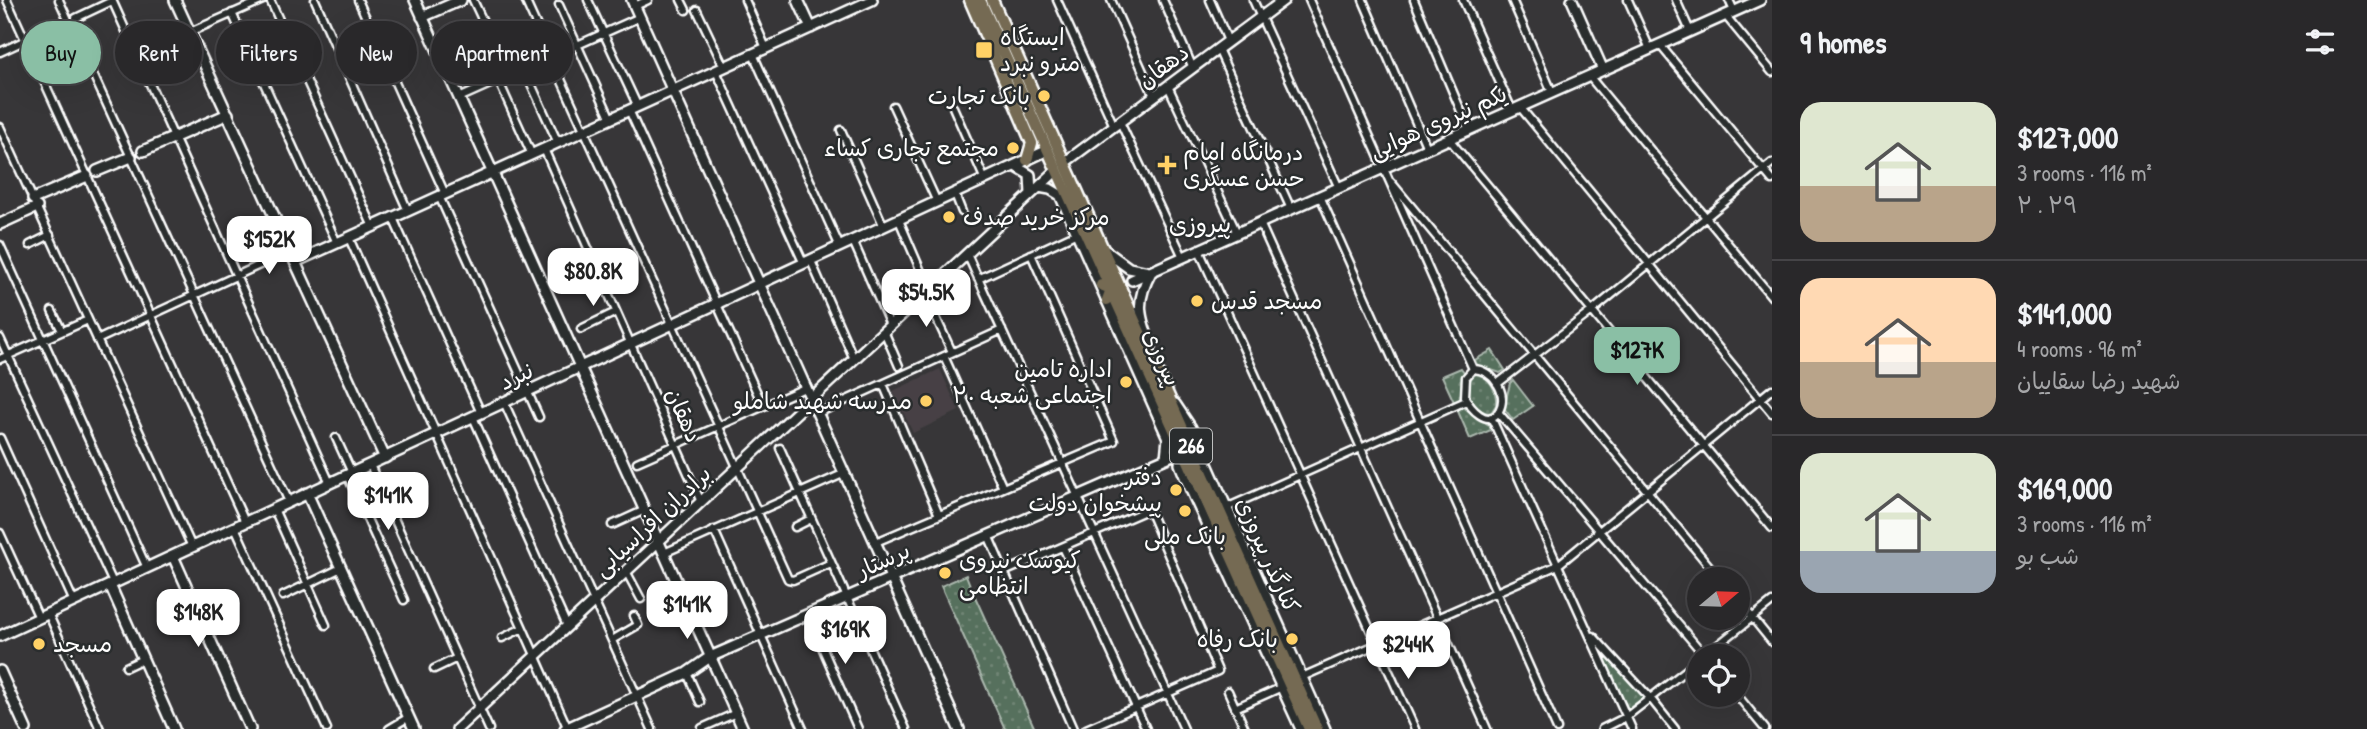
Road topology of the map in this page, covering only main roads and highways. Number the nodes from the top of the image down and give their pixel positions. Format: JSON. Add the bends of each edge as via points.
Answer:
{"nodes":[{"id":1,"x":970,"y":0,"type":"edge"},
{"id":2,"x":980,"y":0,"type":"edge"},
{"id":3,"x":992,"y":0,"type":"edge"},
{"id":4,"x":980,"y":24,"type":"junction"},
{"id":5,"x":995,"y":32,"type":"junction"},
{"id":6,"x":1005,"y":55,"type":"junction"},
{"id":7,"x":1002,"y":73,"type":"junction"},
{"id":8,"x":1027,"y":160,"type":"road end"},
{"id":9,"x":1060,"y":166,"type":"junction"},
{"id":10,"x":1186,"y":449,"type":"junction"},
{"id":11,"x":1308,"y":729,"type":"edge"},
{"id":12,"x":1317,"y":729,"type":"edge"}],
"edges":[{"from":1,"to":4,"type":"main road"},
{"from":2,"to":5,"type":"main road","name":"پیروزی","number":"266"},
{"from":3,"to":9,"type":"main road","name":"پیروزی","number":"266"},
{"from":4,"to":5,"type":"main road"},
{"from":4,"to":7,"type":"main road"},
{"from":5,"to":6,"type":"main road","name":"پیروزی","number":"266"},
{"from":6,"to":7,"type":"main road"},
{"from":6,"to":9,"type":"main road","name":"پیروزی","number":"266","via":[[1048,150]]},
{"from":7,"to":8,"type":"main road","via":[[1032,143]]},
{"from":9,"to":10,"type":"main road","name":"پیروزی","number":"266","via":[[1106,291]]},
{"from":9,"to":10,"type":"main road","name":"پیروزی","number":"266","via":[[1171,400]]},
{"from":10,"to":11,"type":"main road","name":"پیروزی","number":"266"},
{"from":10,"to":12,"type":"main road","name":"پیروزی","number":"266"}]}
